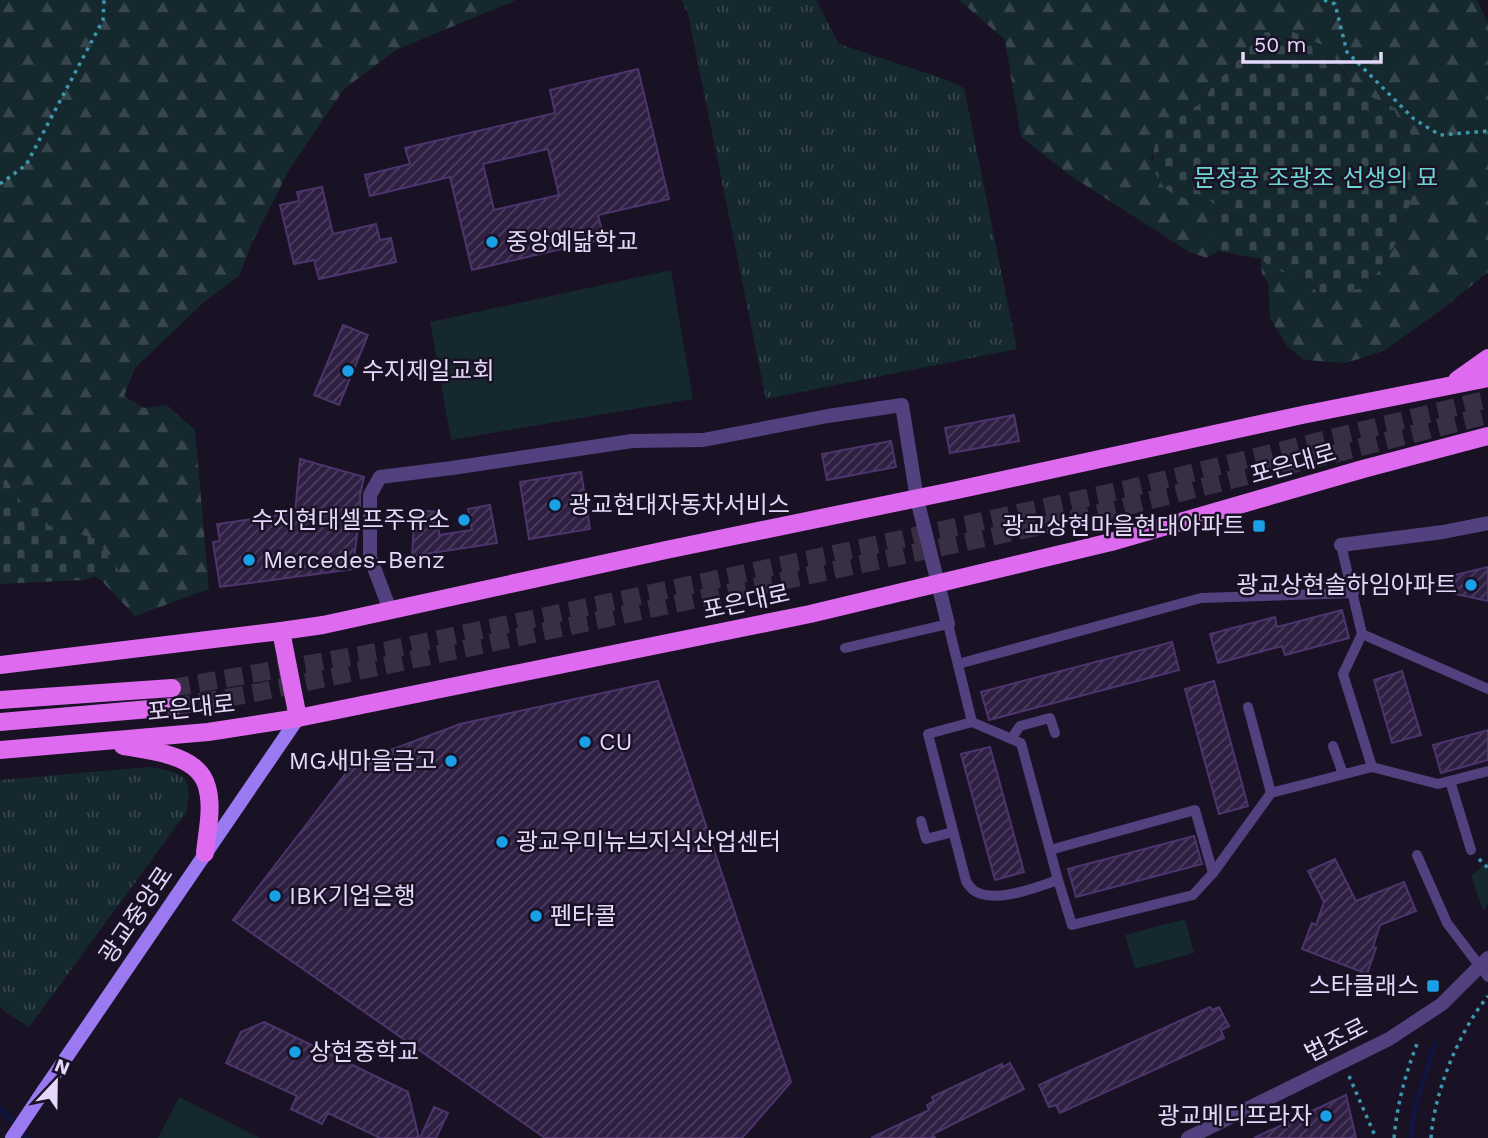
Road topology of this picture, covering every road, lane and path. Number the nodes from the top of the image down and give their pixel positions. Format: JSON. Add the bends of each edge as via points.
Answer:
{"nodes":[{"id":1,"x":104,"y":0,"type":"edge"},
{"id":2,"x":1324,"y":0,"type":"edge"},
{"id":3,"x":1488,"y":131,"type":"edge"},
{"id":4,"x":0,"y":184,"type":"edge"},
{"id":5,"x":1488,"y":358,"type":"edge"},
{"id":6,"x":1488,"y":378,"type":"edge"},
{"id":7,"x":1450,"y":386,"type":"junction"},
{"id":8,"x":1488,"y":436,"type":"edge"},
{"id":9,"x":1462,"y":443,"type":"junction"},
{"id":10,"x":1488,"y":448,"type":"edge"},
{"id":11,"x":917,"y":499,"type":"junction"},
{"id":12,"x":1488,"y":523,"type":"edge"},
{"id":13,"x":1342,"y":545,"type":"joint"},
{"id":14,"x":938,"y":584,"type":"junction"},
{"id":15,"x":1354,"y":593,"type":"junction"},
{"id":16,"x":390,"y":610,"type":"junction"},
{"id":17,"x":948,"y":624,"type":"junction"},
{"id":18,"x":281,"y":631,"type":"junction"},
{"id":19,"x":1362,"y":634,"type":"junction"},
{"id":20,"x":845,"y":648,"type":"dead end"},
{"id":21,"x":958,"y":664,"type":"junction"},
{"id":22,"x":0,"y":665,"type":"edge"},
{"id":23,"x":172,"y":688,"type":"tunnel mouth"},
{"id":24,"x":1488,"y":689,"type":"edge"},
{"id":25,"x":0,"y":700,"type":"edge"},
{"id":26,"x":173,"y":707,"type":"tunnel mouth"},
{"id":27,"x":1248,"y":707,"type":"dead end"},
{"id":28,"x":298,"y":718,"type":"junction"},
{"id":29,"x":0,"y":722,"type":"edge"},
{"id":30,"x":972,"y":722,"type":"junction"},
{"id":31,"x":1055,"y":733,"type":"dead end"},
{"id":32,"x":1011,"y":739,"type":"junction"},
{"id":33,"x":99,"y":741,"type":"junction"},
{"id":34,"x":1333,"y":746,"type":"dead end"},
{"id":35,"x":0,"y":750,"type":"edge"},
{"id":36,"x":1372,"y":767,"type":"junction"},
{"id":37,"x":1488,"y":771,"type":"edge"},
{"id":38,"x":1343,"y":774,"type":"junction"},
{"id":39,"x":1450,"y":781,"type":"junction"},
{"id":40,"x":1271,"y":793,"type":"junction"},
{"id":41,"x":921,"y":821,"type":"dead end"},
{"id":42,"x":953,"y":831,"type":"junction"},
{"id":43,"x":1050,"y":850,"type":"junction"},
{"id":44,"x":1471,"y":850,"type":"dead end"},
{"id":45,"x":205,"y":853,"type":"junction"},
{"id":46,"x":1417,"y":855,"type":"dead end"},
{"id":47,"x":1213,"y":873,"type":"junction"},
{"id":48,"x":1058,"y":880,"type":"junction"},
{"id":49,"x":1485,"y":967,"type":"edge"},
{"id":50,"x":1488,"y":996,"type":"edge"},
{"id":51,"x":1418,"y":1044,"type":"dead end"},
{"id":52,"x":1342,"y":1061,"type":"junction"},
{"id":53,"x":12,"y":1138,"type":"edge"},
{"id":54,"x":1188,"y":1138,"type":"edge"},
{"id":55,"x":1377,"y":1138,"type":"edge"},
{"id":56,"x":1394,"y":1138,"type":"edge"},
{"id":57,"x":1431,"y":1138,"type":"edge"}],
"edges":[{"from":1,"to":4,"type":"path","via":[[103,20],[26,165]]},
{"from":2,"to":3,"type":"path","via":[[1335,4],[1347,52],[1414,119],[1440,135]]},
{"from":5,"to":7,"type":"main road"},
{"from":6,"to":7,"type":"main road","name":"포은대로"},
{"from":7,"to":11,"type":"main road","name":"포은대로"},
{"from":8,"to":9,"type":"main road","name":"포은대로"},
{"from":9,"to":10,"type":"main road"},
{"from":9,"to":14,"type":"main road","name":"포은대로"},
{"from":11,"to":14,"type":"street"},
{"from":11,"to":16,"type":"main road","name":"포은대로"},
{"from":11,"to":16,"type":"street","via":[[902,405],[703,440],[632,441],[380,477],[370,495],[370,557]]},
{"from":12,"to":13,"type":"street"},
{"from":13,"to":15,"type":"lane"},
{"from":14,"to":17,"type":"street"},
{"from":14,"to":28,"type":"main road","name":"포은대로"},
{"from":15,"to":19,"type":"lane"},
{"from":15,"to":21,"type":"lane","via":[[1201,598]]},
{"from":16,"to":18,"type":"main road","name":"포은대로"},
{"from":17,"to":20,"type":"lane"},
{"from":17,"to":21,"type":"lane"},
{"from":18,"to":22,"type":"main road","name":"포은대로"},
{"from":18,"to":28,"type":"main road"},
{"from":19,"to":24,"type":"lane"},
{"from":19,"to":36,"type":"lane","via":[[1343,674]]},
{"from":21,"to":30,"type":"lane"},
{"from":23,"to":25,"type":"main road","name":"포은대로"},
{"from":26,"to":29,"type":"main road","name":"포은대로"},
{"from":27,"to":40,"type":"lane"},
{"from":28,"to":33,"type":"main road","name":"포은대로","via":[[208,732]]},
{"from":28,"to":45,"type":"main road","name":"광교중앙로"},
{"from":30,"to":32,"type":"lane"},
{"from":30,"to":42,"type":"lane","via":[[928,734]]},
{"from":31,"to":32,"type":"lane","via":[[1050,718],[1020,726]]},
{"from":32,"to":43,"type":"lane","via":[[1021,743]]},
{"from":33,"to":35,"type":"main road","name":"포은대로"},
{"from":33,"to":45,"type":"main road","via":[[164,753],[189,762],[200,772],[209,796]]},
{"from":34,"to":38,"type":"lane"},
{"from":36,"to":38,"type":"lane"},
{"from":36,"to":39,"type":"lane","via":[[1437,784]]},
{"from":37,"to":39,"type":"lane"},
{"from":38,"to":40,"type":"lane"},
{"from":39,"to":44,"type":"lane"},
{"from":40,"to":47,"type":"lane"},
{"from":41,"to":42,"type":"lane","via":[[926,839]]},
{"from":42,"to":48,"type":"lane","via":[[966,881],[973,890],[1007,895]]},
{"from":43,"to":47,"type":"lane","via":[[1195,810]]},
{"from":43,"to":48,"type":"lane"},
{"from":45,"to":53,"type":"main road","name":"광교중앙로","bridge":true},
{"from":46,"to":49,"type":"lane","via":[[1447,923]]},
{"from":47,"to":48,"type":"lane","via":[[1193,895],[1072,925]]},
{"from":49,"to":52,"type":"street","name":"법조로","via":[[1442,1004],[1389,1039]]},
{"from":50,"to":57,"type":"path","via":[[1476,1010],[1441,1087]]},
{"from":51,"to":56,"type":"path","via":[[1405,1076]]},
{"from":52,"to":54,"type":"street","name":"법조로"},
{"from":52,"to":55,"type":"path"}]}
